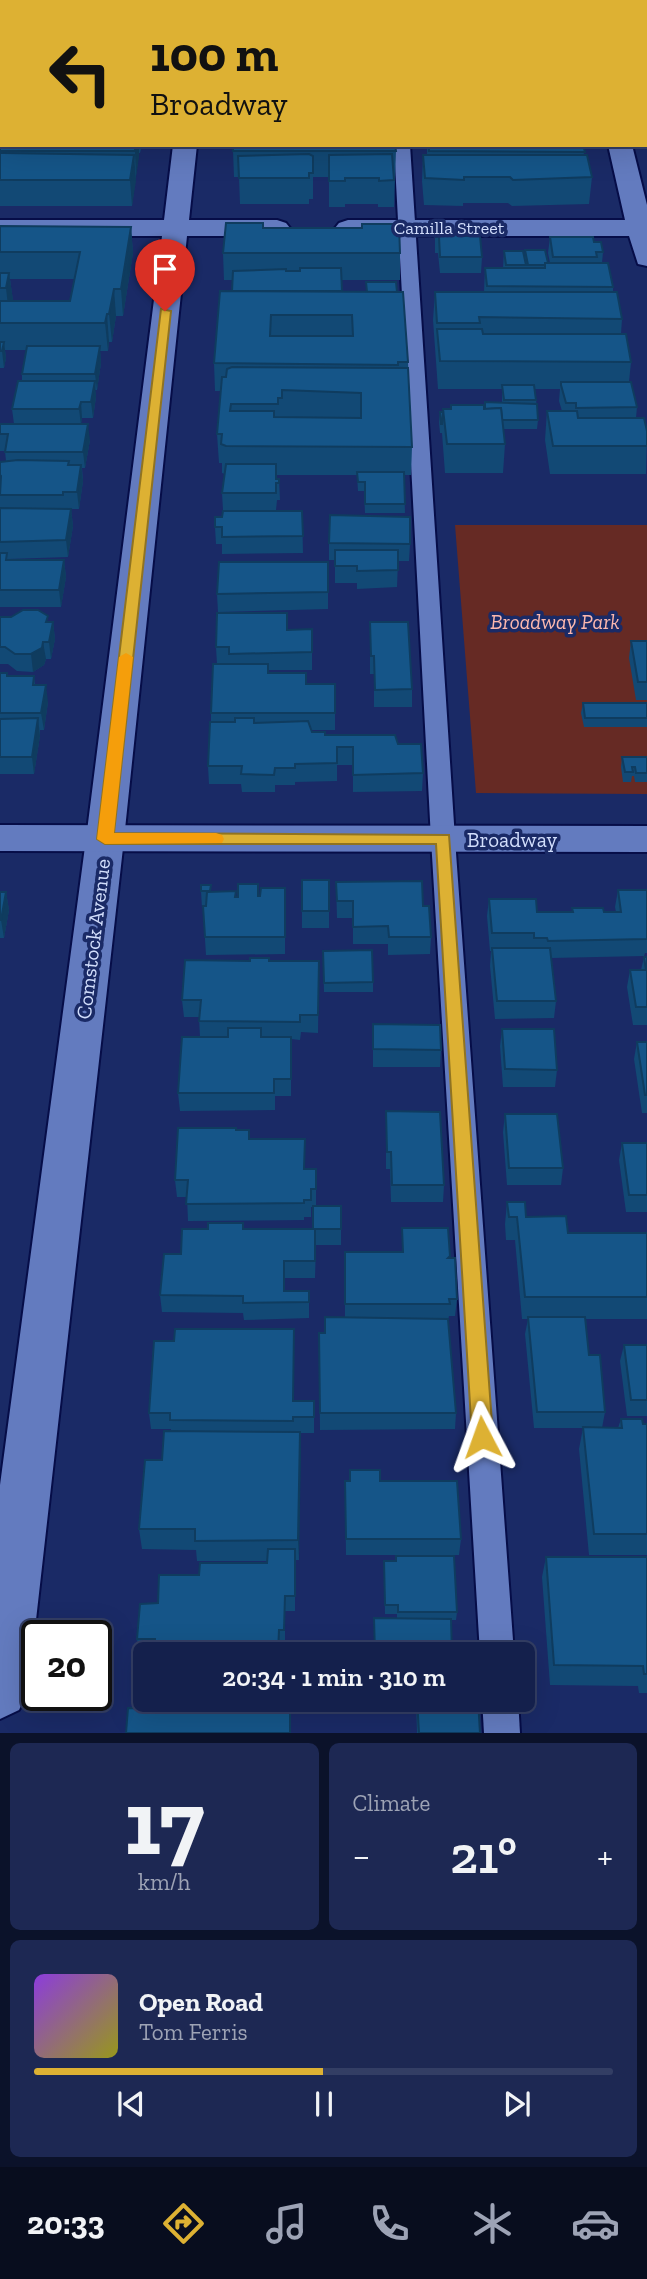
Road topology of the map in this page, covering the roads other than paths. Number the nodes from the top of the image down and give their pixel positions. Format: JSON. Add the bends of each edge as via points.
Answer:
{"nodes":[{"id":1,"x":185,"y":147,"type":"edge"},
{"id":2,"x":402,"y":147,"type":"edge"},
{"id":3,"x":621,"y":147,"type":"edge"},
{"id":4,"x":0,"y":228,"type":"edge"},
{"id":5,"x":175,"y":228,"type":"junction"},
{"id":6,"x":298,"y":228,"type":"edge"},
{"id":7,"x":325,"y":228,"type":"edge"},
{"id":8,"x":407,"y":228,"type":"junction"},
{"id":9,"x":644,"y":228,"type":"edge"},
{"id":10,"x":647,"y":258,"type":"edge"},
{"id":11,"x":0,"y":838,"type":"edge"},
{"id":12,"x":105,"y":839,"type":"junction"},
{"id":13,"x":443,"y":839,"type":"junction"},
{"id":14,"x":647,"y":839,"type":"edge"},
{"id":15,"x":496,"y":1642,"type":"edge"},
{"id":16,"x":0,"y":1691,"type":"edge"},
{"id":17,"x":501,"y":1712,"type":"edge"},
{"id":18,"x":502,"y":1733,"type":"edge"}],
"edges":[{"from":1,"to":5,"type":"street","name":"Comstock Avenue"},
{"from":2,"to":8,"type":"lane"},
{"from":3,"to":9,"type":"street"},
{"from":4,"to":5,"type":"street"},
{"from":5,"to":6,"type":"street"},
{"from":5,"to":12,"type":"street","name":"Comstock Avenue"},
{"from":7,"to":8,"type":"street","name":"Camilla Street"},
{"from":8,"to":9,"type":"street","name":"Camilla Street"},
{"from":8,"to":13,"type":"lane"},
{"from":9,"to":10,"type":"street"},
{"from":11,"to":12,"type":"street","name":"Broadway"},
{"from":12,"to":13,"type":"street","name":"Broadway"},
{"from":12,"to":16,"type":"street","name":"Comstock Avenue"},
{"from":13,"to":14,"type":"street","name":"Broadway"},
{"from":13,"to":15,"type":"lane"},
{"from":17,"to":18,"type":"lane"}]}
